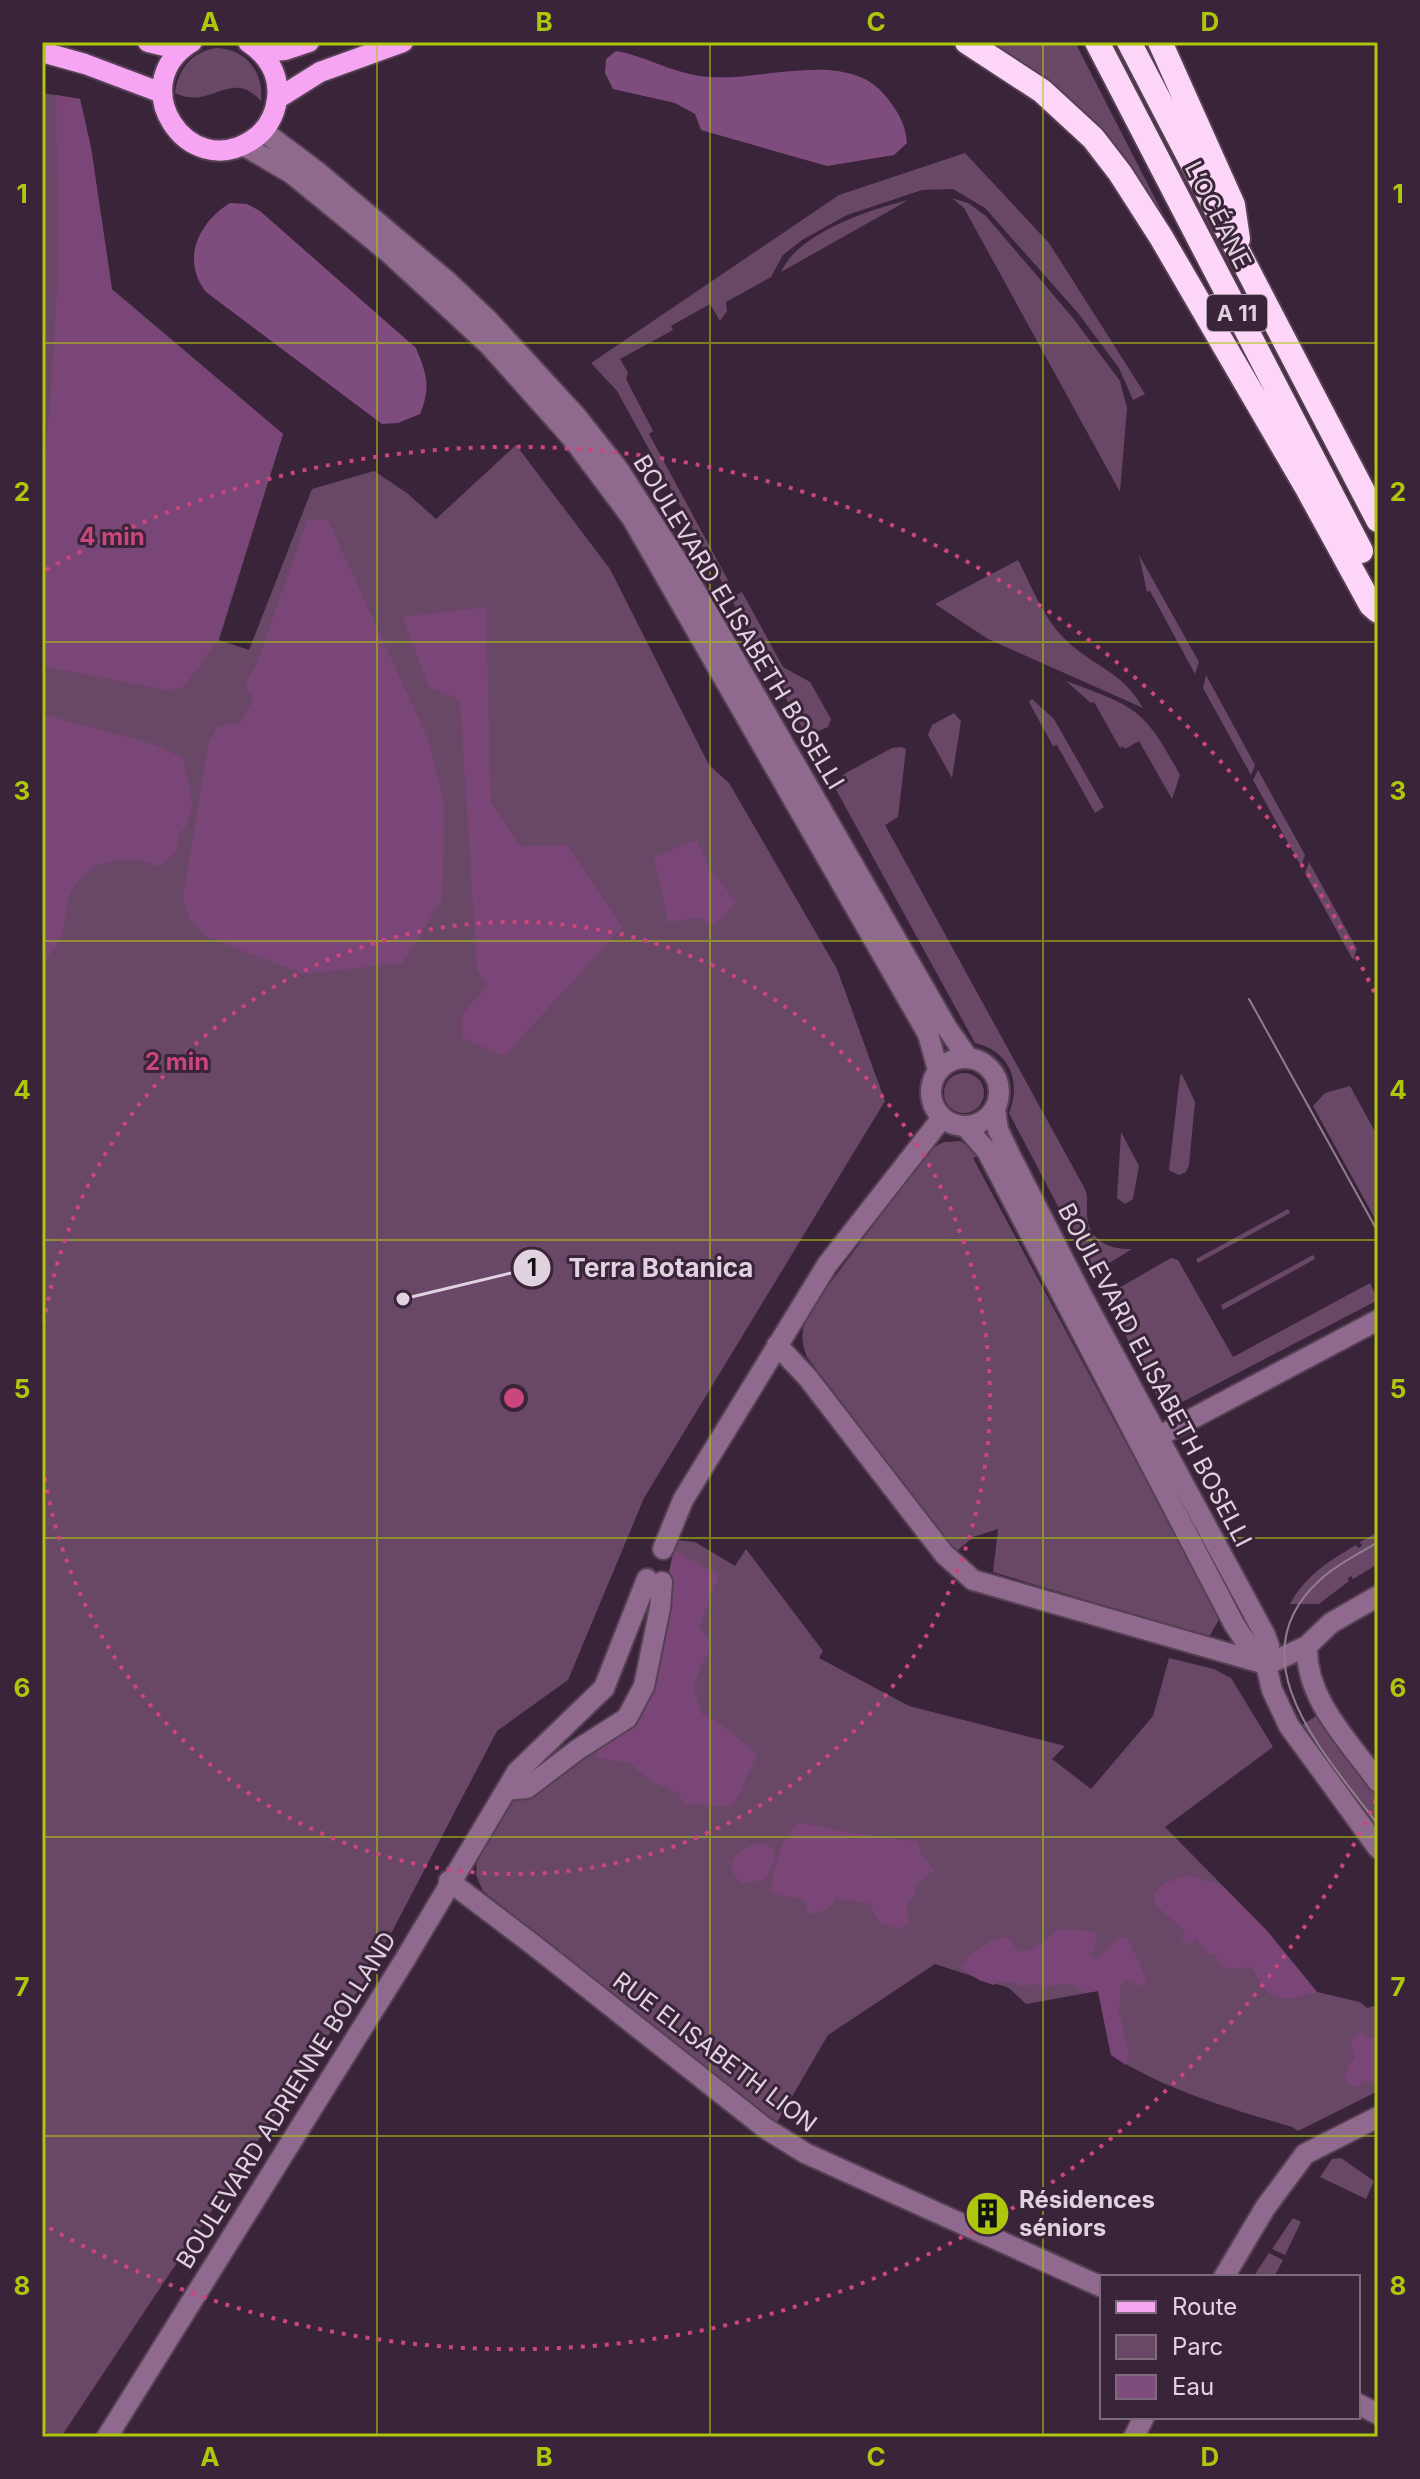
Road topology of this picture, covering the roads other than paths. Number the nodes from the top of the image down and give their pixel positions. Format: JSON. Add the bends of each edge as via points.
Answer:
{"nodes":[{"id":1,"x":148,"y":42,"type":"edge"},
{"id":2,"x":309,"y":42,"type":"edge"},
{"id":3,"x":403,"y":42,"type":"edge"},
{"id":4,"x":967,"y":42,"type":"edge"},
{"id":5,"x":1097,"y":42,"type":"edge"},
{"id":6,"x":1129,"y":42,"type":"edge"},
{"id":7,"x":1160,"y":42,"type":"edge"},
{"id":8,"x":186,"y":45,"type":"edge"},
{"id":9,"x":255,"y":47,"type":"edge"},
{"id":10,"x":42,"y":52,"type":"edge"},
{"id":11,"x":162,"y":93,"type":"junction"},
{"id":12,"x":277,"y":99,"type":"junction"},
{"id":13,"x":263,"y":131,"type":"junction"},
{"id":14,"x":243,"y":145,"type":"junction"},
{"id":15,"x":1240,"y":255,"type":"junction"},
{"id":16,"x":1378,"y":520,"type":"edge"},
{"id":17,"x":1378,"y":584,"type":"edge"},
{"id":18,"x":1378,"y":611,"type":"edge"},
{"id":19,"x":968,"y":1058,"type":"junction"},
{"id":20,"x":938,"y":1070,"type":"junction"},
{"id":21,"x":995,"y":1108,"type":"junction"},
{"id":22,"x":942,"y":1118,"type":"junction"},
{"id":23,"x":965,"y":1126,"type":"junction"},
{"id":24,"x":1378,"y":1320,"type":"edge"},
{"id":25,"x":777,"y":1345,"type":"junction"},
{"id":26,"x":1149,"y":1441,"type":"junction"},
{"id":27,"x":663,"y":1549,"type":"dead end"},
{"id":28,"x":1378,"y":1596,"type":"edge"},
{"id":29,"x":1307,"y":1646,"type":"junction"},
{"id":30,"x":1266,"y":1665,"type":"junction"},
{"id":31,"x":1378,"y":1782,"type":"edge"},
{"id":32,"x":506,"y":1790,"type":"junction"},
{"id":33,"x":1378,"y":1848,"type":"edge"},
{"id":34,"x":449,"y":1881,"type":"junction"},
{"id":35,"x":1378,"y":2117,"type":"edge"},
{"id":36,"x":1225,"y":2275,"type":"edge"},
{"id":37,"x":1100,"y":2286,"type":"edge"},
{"id":38,"x":1360,"y":2405,"type":"edge"},
{"id":39,"x":1378,"y":2414,"type":"edge"},
{"id":40,"x":1143,"y":2419,"type":"edge"},
{"id":41,"x":107,"y":2437,"type":"edge"},
{"id":42,"x":1134,"y":2437,"type":"edge"}],
"edges":[{"from":1,"to":8,"type":"main road"},
{"from":2,"to":9,"type":"main road","via":[[285,50]]},
{"from":3,"to":12,"type":"main road","via":[[320,72]]},
{"from":4,"to":18,"type":"highway","via":[[1042,91],[1093,138],[1120,173]]},
{"from":5,"to":17,"type":"highway","name":"L’OCÉANE","number":"A 11"},
{"from":6,"to":15,"type":"highway","name":"L’OCÉANE","number":"A 11"},
{"from":7,"to":15,"type":"highway","via":[[1233,205]]},
{"from":8,"to":11,"type":"main road","via":[[167,69]]},
{"from":9,"to":12,"type":"main road","via":[[274,71]]},
{"from":10,"to":11,"type":"main road"},
{"from":11,"to":14,"type":"main road","via":[[169,120],[189,141],[217,150]]},
{"from":12,"to":13,"type":"main road"},
{"from":13,"to":14,"type":"main road"},
{"from":13,"to":19,"type":"street","name":"BOULEVARD ELISABETH BOSELLI","via":[[488,320],[618,469],[685,573]]},
{"from":14,"to":20,"type":"street","via":[[291,173],[388,252],[490,346],[624,506],[928,1034]]},
{"from":15,"to":16,"type":"highway","name":"L’OCÉANE","number":"A 11"},
{"from":19,"to":20,"type":"street"},
{"from":19,"to":21,"type":"street","via":[[995,1076]]},
{"from":20,"to":22,"type":"street","via":[[931,1095]]},
{"from":21,"to":23,"type":"street","via":[[982,1121]]},
{"from":21,"to":26,"type":"street","name":"BOULEVARD ELISABETH BOSELLI","via":[[998,1130]]},
{"from":22,"to":23,"type":"street"},
{"from":22,"to":25,"type":"street","via":[[827,1265]]},
{"from":23,"to":26,"type":"street","name":"BOULEVARD ELISABETH BOSELLI","via":[[987,1151]]},
{"from":24,"to":26,"type":"street"},
{"from":25,"to":27,"type":"street","via":[[683,1500]]},
{"from":25,"to":30,"type":"street","via":[[944,1554],[973,1580]]},
{"from":26,"to":30,"type":"street","name":"BOULEVARD ELISABETH BOSELLI","via":[[1265,1635]]},
{"from":28,"to":29,"type":"street","via":[[1331,1623]]},
{"from":29,"to":30,"type":"street"},
{"from":29,"to":31,"type":"street","via":[[1315,1692]]},
{"from":30,"to":33,"type":"street","name":"BOULEVARD ELISABETH BOSELLI","via":[[1289,1726]]},
{"from":32,"to":32,"type":"street","name":"BOULEVARD ADRIENNE BOLLAND","via":[[517,1772],[604,1688],[654,1580],[660,1608],[644,1686],[627,1718],[527,1788]]},
{"from":32,"to":34,"type":"street","name":"BOULEVARD ADRIENNE BOLLAND"},
{"from":34,"to":37,"type":"street","name":"RUE ELISABETH LION","via":[[765,2128],[805,2153]]},
{"from":34,"to":41,"type":"street","name":"BOULEVARD ADRIENNE BOLLAND"},
{"from":35,"to":36,"type":"street","via":[[1305,2154]]},
{"from":38,"to":39,"type":"street"},
{"from":40,"to":42,"type":"street"}]}
